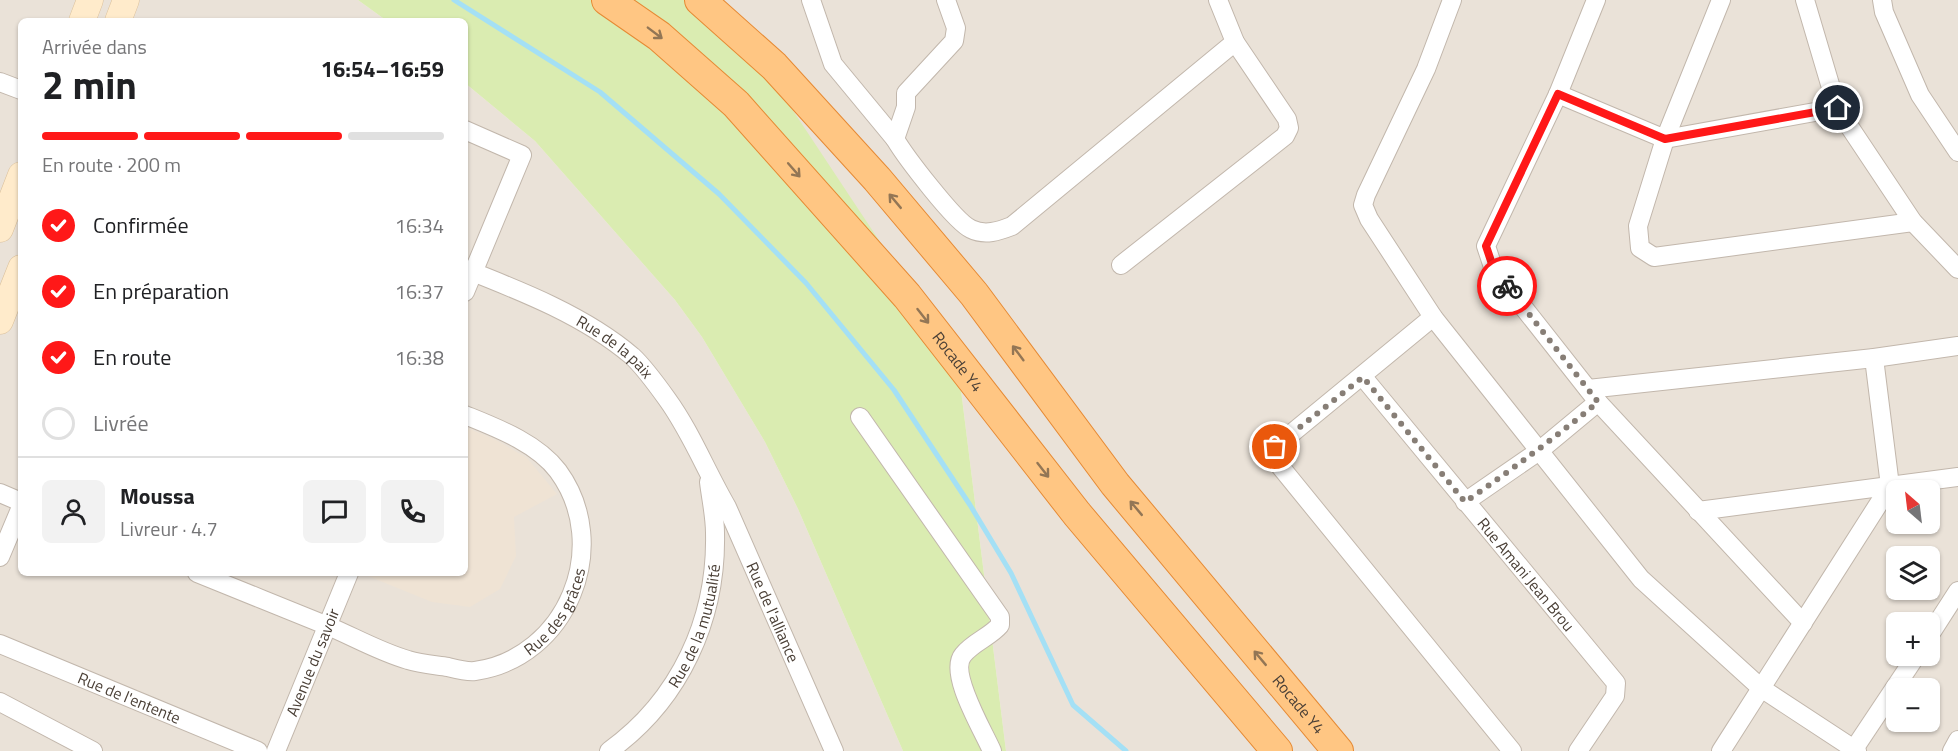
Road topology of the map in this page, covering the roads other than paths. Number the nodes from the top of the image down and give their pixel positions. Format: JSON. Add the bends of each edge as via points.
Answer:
{"nodes":[{"id":1,"x":90,"y":0,"type":"edge"},
{"id":2,"x":126,"y":0,"type":"edge"},
{"id":3,"x":607,"y":0,"type":"edge"},
{"id":4,"x":700,"y":0,"type":"edge"},
{"id":5,"x":811,"y":0,"type":"edge"},
{"id":6,"x":946,"y":0,"type":"edge"},
{"id":7,"x":1218,"y":0,"type":"edge"},
{"id":8,"x":1452,"y":0,"type":"edge"},
{"id":9,"x":1596,"y":0,"type":"edge"},
{"id":10,"x":1721,"y":0,"type":"edge"},
{"id":11,"x":1805,"y":0,"type":"edge"},
{"id":12,"x":1882,"y":0,"type":"edge"},
{"id":13,"x":83,"y":18,"type":"edge"},
{"id":14,"x":119,"y":18,"type":"edge"},
{"id":15,"x":1234,"y":42,"type":"junction"},
{"id":16,"x":0,"y":82,"type":"edge"},
{"id":17,"x":18,"y":89,"type":"edge"},
{"id":18,"x":1558,"y":94,"type":"junction"},
{"id":19,"x":1838,"y":108,"type":"junction"},
{"id":20,"x":468,"y":131,"type":"edge"},
{"id":21,"x":895,"y":139,"type":"junction"},
{"id":22,"x":1665,"y":139,"type":"junction"},
{"id":23,"x":1958,"y":152,"type":"edge"},
{"id":24,"x":18,"y":183,"type":"edge"},
{"id":25,"x":1913,"y":222,"type":"junction"},
{"id":26,"x":0,"y":229,"type":"edge"},
{"id":27,"x":1121,"y":265,"type":"dead end"},
{"id":28,"x":1958,"y":269,"type":"edge"},
{"id":29,"x":469,"y":270,"type":"edge"},
{"id":30,"x":18,"y":276,"type":"edge"},
{"id":31,"x":1433,"y":317,"type":"junction"},
{"id":32,"x":0,"y":321,"type":"edge"},
{"id":33,"x":1958,"y":346,"type":"edge"},
{"id":34,"x":1874,"y":358,"type":"junction"},
{"id":35,"x":1363,"y":377,"type":"junction"},
{"id":36,"x":1593,"y":396,"type":"junction"},
{"id":37,"x":468,"y":416,"type":"edge"},
{"id":38,"x":860,"y":417,"type":"dead end"},
{"id":39,"x":1539,"y":451,"type":"junction"},
{"id":40,"x":708,"y":475,"type":"junction"},
{"id":41,"x":1958,"y":477,"type":"edge"},
{"id":42,"x":1889,"y":480,"type":"edge"},
{"id":43,"x":1935,"y":480,"type":"edge"},
{"id":44,"x":1886,"y":487,"type":"edge"},
{"id":45,"x":1886,"y":492,"type":"edge"},
{"id":46,"x":0,"y":494,"type":"edge"},
{"id":47,"x":18,"y":501,"type":"edge"},
{"id":48,"x":1465,"y":502,"type":"junction"},
{"id":49,"x":1698,"y":512,"type":"junction"},
{"id":50,"x":18,"y":514,"type":"edge"},
{"id":51,"x":0,"y":557,"type":"edge"},
{"id":52,"x":204,"y":576,"type":"edge"},
{"id":53,"x":348,"y":576,"type":"edge"},
{"id":54,"x":1958,"y":591,"type":"edge"},
{"id":55,"x":1940,"y":619,"type":"edge"},
{"id":56,"x":1803,"y":623,"type":"junction"},
{"id":57,"x":328,"y":626,"type":"junction"},
{"id":58,"x":0,"y":644,"type":"edge"},
{"id":59,"x":1910,"y":666,"type":"edge"},
{"id":60,"x":1761,"y":688,"type":"junction"},
{"id":61,"x":0,"y":702,"type":"edge"},
{"id":62,"x":1958,"y":740,"type":"edge"},
{"id":63,"x":1724,"y":750,"type":"edge"},
{"id":64,"x":1856,"y":750,"type":"edge"},
{"id":65,"x":93,"y":751,"type":"edge"},
{"id":66,"x":258,"y":751,"type":"edge"},
{"id":67,"x":276,"y":751,"type":"edge"},
{"id":68,"x":609,"y":751,"type":"edge"},
{"id":69,"x":834,"y":751,"type":"edge"},
{"id":70,"x":992,"y":751,"type":"edge"},
{"id":71,"x":1277,"y":751,"type":"edge"},
{"id":72,"x":1338,"y":751,"type":"edge"},
{"id":73,"x":1512,"y":751,"type":"edge"},
{"id":74,"x":1578,"y":751,"type":"edge"},
{"id":75,"x":1952,"y":751,"type":"edge"}],
"edges":[{"from":1,"to":13,"type":"main road"},
{"from":2,"to":14,"type":"main road"},
{"from":3,"to":71,"type":"highway","name":"Rocade Y4","one_way":true,"via":[[659,36],[736,104],[907,296],[1077,514]]},
{"from":72,"to":4,"type":"highway","name":"Rocade Y4","one_way":true,"via":[[1115,484],[974,294],[877,179],[774,66]]},
{"from":5,"to":21,"type":"street","via":[[833,64]]},
{"from":6,"to":21,"type":"street","via":[[956,28],[954,41],[906,93],[906,107]]},
{"from":7,"to":15,"type":"street"},
{"from":8,"to":31,"type":"street","via":[[1426,69],[1364,205],[1369,219]]},
{"from":9,"to":18,"type":"street"},
{"from":10,"to":22,"type":"street"},
{"from":11,"to":19,"type":"street"},
{"from":12,"to":23,"type":"street","via":[[1920,95]]},
{"from":15,"to":21,"type":"street","via":[[1012,226],[997,232],[980,232],[961,223]]},
{"from":15,"to":27,"type":"street","via":[[1287,120],[1285,136]]},
{"from":16,"to":17,"type":"street"},
{"from":18,"to":22,"type":"street"},
{"from":18,"to":36,"type":"street","via":[[1486,246],[1494,270]]},
{"from":19,"to":22,"type":"street"},
{"from":19,"to":25,"type":"street"},
{"from":20,"to":29,"type":"street","via":[[522,155]]},
{"from":22,"to":25,"type":"street","via":[[1638,226],[1640,248],[1654,256]]},
{"from":24,"to":26,"type":"main road"},
{"from":25,"to":28,"type":"street"},
{"from":29,"to":40,"type":"street","name":"Rue de la paix","via":[[595,330],[633,357],[667,398]]},
{"from":30,"to":32,"type":"main road"},
{"from":31,"to":35,"type":"street"},
{"from":31,"to":39,"type":"street"},
{"from":33,"to":34,"type":"street"},
{"from":34,"to":36,"type":"street"},
{"from":34,"to":42,"type":"street"},
{"from":35,"to":48,"type":"street","name":"Rue Amani Jean Brou"},
{"from":35,"to":73,"type":"street","via":[[1275,447],[1275,460]]},
{"from":36,"to":39,"type":"street"},
{"from":36,"to":49,"type":"street"},
{"from":37,"to":57,"type":"street","name":"Rue des grâces","via":[[501,429],[533,449],[557,470],[574,501],[580,526],[581,564],[574,593],[559,622],[536,645],[509,662],[473,672],[408,660]]},
{"from":38,"to":70,"type":"street","via":[[1000,617],[995,631],[964,654],[957,666]]},
{"from":39,"to":48,"type":"street"},
{"from":39,"to":60,"type":"street","via":[[1641,579]]},
{"from":40,"to":68,"type":"street","name":"Rue de la mutualité","via":[[715,531],[713,582],[704,623],[685,669],[654,709]]},
{"from":40,"to":69,"type":"street","name":"Rue de l'alliance","via":[[727,507]]},
{"from":41,"to":43,"type":"street"},
{"from":44,"to":49,"type":"street"},
{"from":45,"to":56,"type":"street"},
{"from":46,"to":47,"type":"street"},
{"from":48,"to":74,"type":"street","name":"Rue Amani Jean Brou","via":[[1616,683],[1616,696]]},
{"from":49,"to":56,"type":"street"},
{"from":50,"to":51,"type":"street"},
{"from":52,"to":57,"type":"street","name":"Rue des grâces"},
{"from":53,"to":57,"type":"street","name":"Avenue du savoir"},
{"from":54,"to":55,"type":"street"},
{"from":56,"to":60,"type":"street"},
{"from":57,"to":67,"type":"street","name":"Avenue du savoir"},
{"from":58,"to":66,"type":"street","name":"Rue de l'entente"},
{"from":59,"to":64,"type":"street"},
{"from":60,"to":63,"type":"street"},
{"from":60,"to":64,"type":"street"},
{"from":61,"to":65,"type":"street"},
{"from":62,"to":75,"type":"street"}]}
